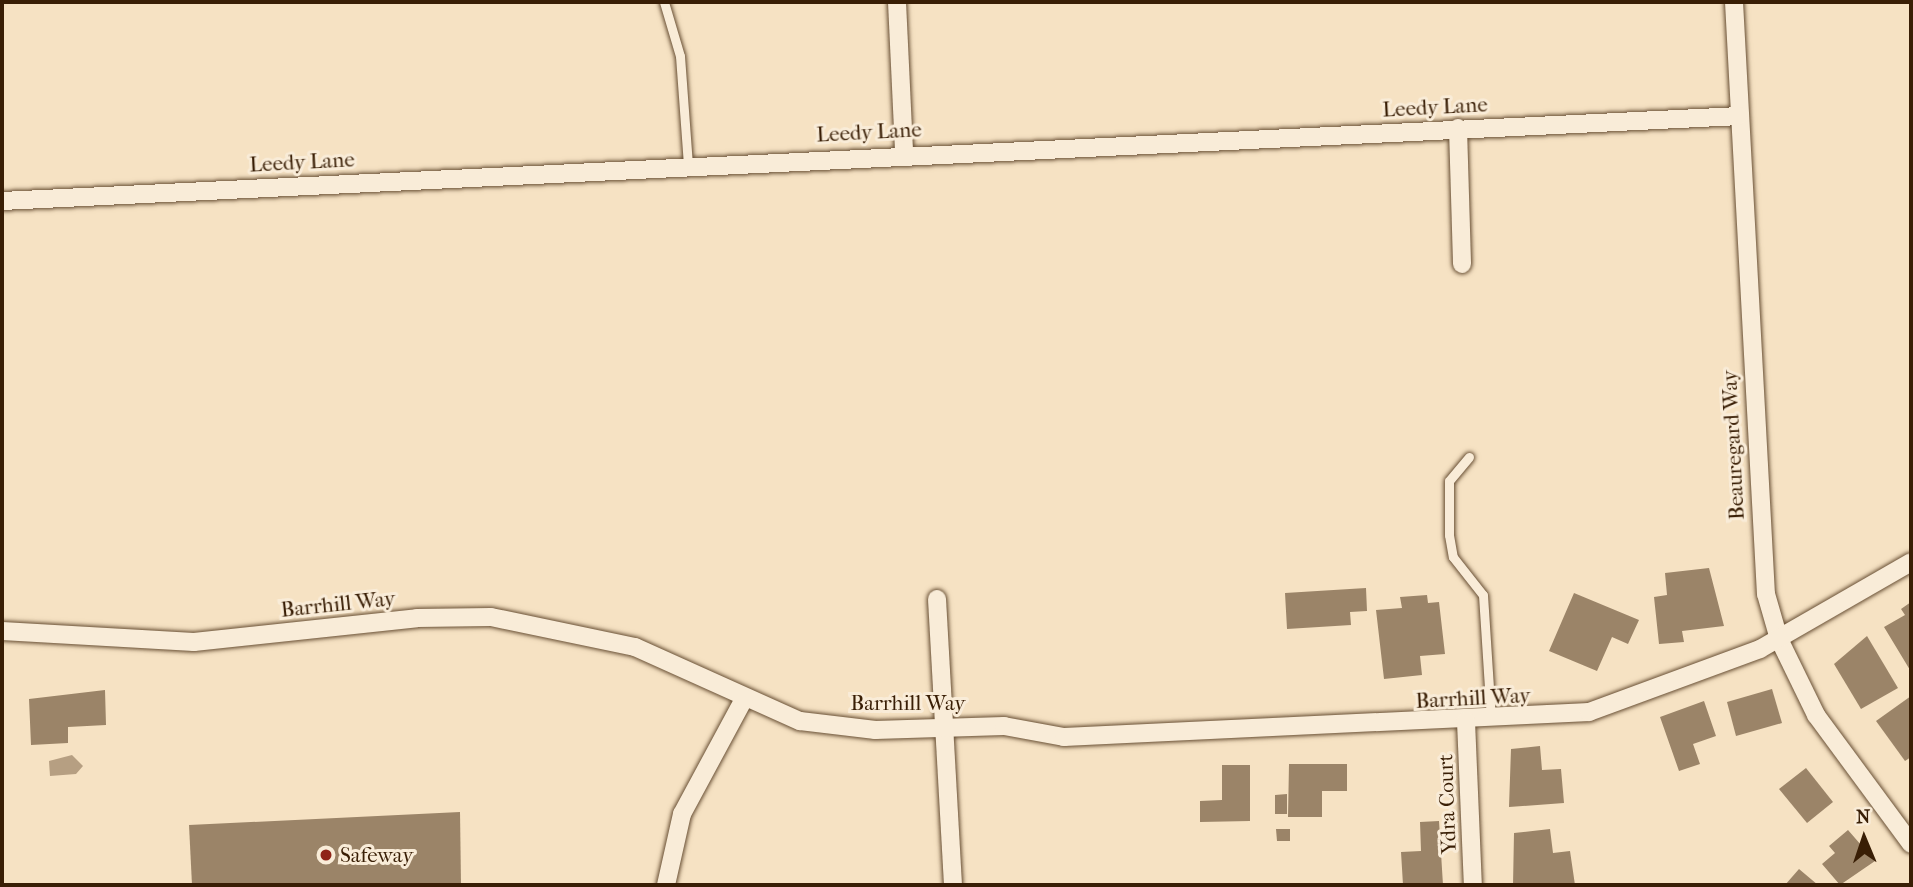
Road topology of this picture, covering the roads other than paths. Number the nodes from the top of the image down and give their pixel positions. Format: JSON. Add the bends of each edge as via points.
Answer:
{"nodes":[{"id":1,"x":664,"y":2,"type":"edge"},
{"id":2,"x":897,"y":2,"type":"edge"},
{"id":3,"x":1734,"y":2,"type":"edge"},
{"id":4,"x":1738,"y":116,"type":"junction"},
{"id":5,"x":1458,"y":128,"type":"junction"},
{"id":6,"x":904,"y":153,"type":"junction"},
{"id":7,"x":688,"y":164,"type":"junction"},
{"id":8,"x":2,"y":201,"type":"edge"},
{"id":9,"x":1462,"y":264,"type":"dead end"},
{"id":10,"x":1469,"y":457,"type":"dead end"},
{"id":11,"x":1911,"y":562,"type":"edge"},
{"id":12,"x":937,"y":599,"type":"dead end"},
{"id":13,"x":2,"y":631,"type":"edge"},
{"id":14,"x":1779,"y":639,"type":"junction"},
{"id":15,"x":744,"y":699,"type":"junction"},
{"id":16,"x":1491,"y":720,"type":"junction"},
{"id":17,"x":1466,"y":721,"type":"junction"},
{"id":18,"x":944,"y":727,"type":"junction"},
{"id":19,"x":1911,"y":844,"type":"edge"},
{"id":20,"x":666,"y":885,"type":"edge"},
{"id":21,"x":953,"y":885,"type":"edge"},
{"id":22,"x":1473,"y":885,"type":"edge"}],
"edges":[{"from":1,"to":7,"type":"lane","via":[[680,56]]},
{"from":2,"to":6,"type":"street"},
{"from":3,"to":4,"type":"street","name":"Beauregard Way"},
{"from":4,"to":5,"type":"street","name":"Leedy Lane"},
{"from":4,"to":14,"type":"street","name":"Beauregard Way","via":[[1762,568]]},
{"from":5,"to":6,"type":"street","name":"Leedy Lane"},
{"from":5,"to":9,"type":"street"},
{"from":6,"to":7,"type":"street","name":"Leedy Lane"},
{"from":7,"to":8,"type":"street","name":"Leedy Lane"},
{"from":10,"to":16,"type":"lane","via":[[1449,481],[1449,535],[1453,557],[1483,594]]},
{"from":11,"to":14,"type":"street","name":"Barrhill Way"},
{"from":12,"to":18,"type":"street"},
{"from":13,"to":15,"type":"street","name":"Barrhill Way","via":[[183,643],[417,618],[491,617],[635,647]]},
{"from":14,"to":16,"type":"street","name":"Barrhill Way","via":[[1621,704]]},
{"from":14,"to":19,"type":"street","name":"Beauregard Way","via":[[1845,761]]},
{"from":15,"to":18,"type":"street","name":"Barrhill Way","via":[[823,724]]},
{"from":15,"to":20,"type":"street","via":[[679,822]]},
{"from":16,"to":17,"type":"street","name":"Barrhill Way"},
{"from":17,"to":18,"type":"street","name":"Barrhill Way","via":[[1064,737],[1003,726]]},
{"from":17,"to":22,"type":"street","name":"Ydra Court"},
{"from":18,"to":21,"type":"street"}]}
